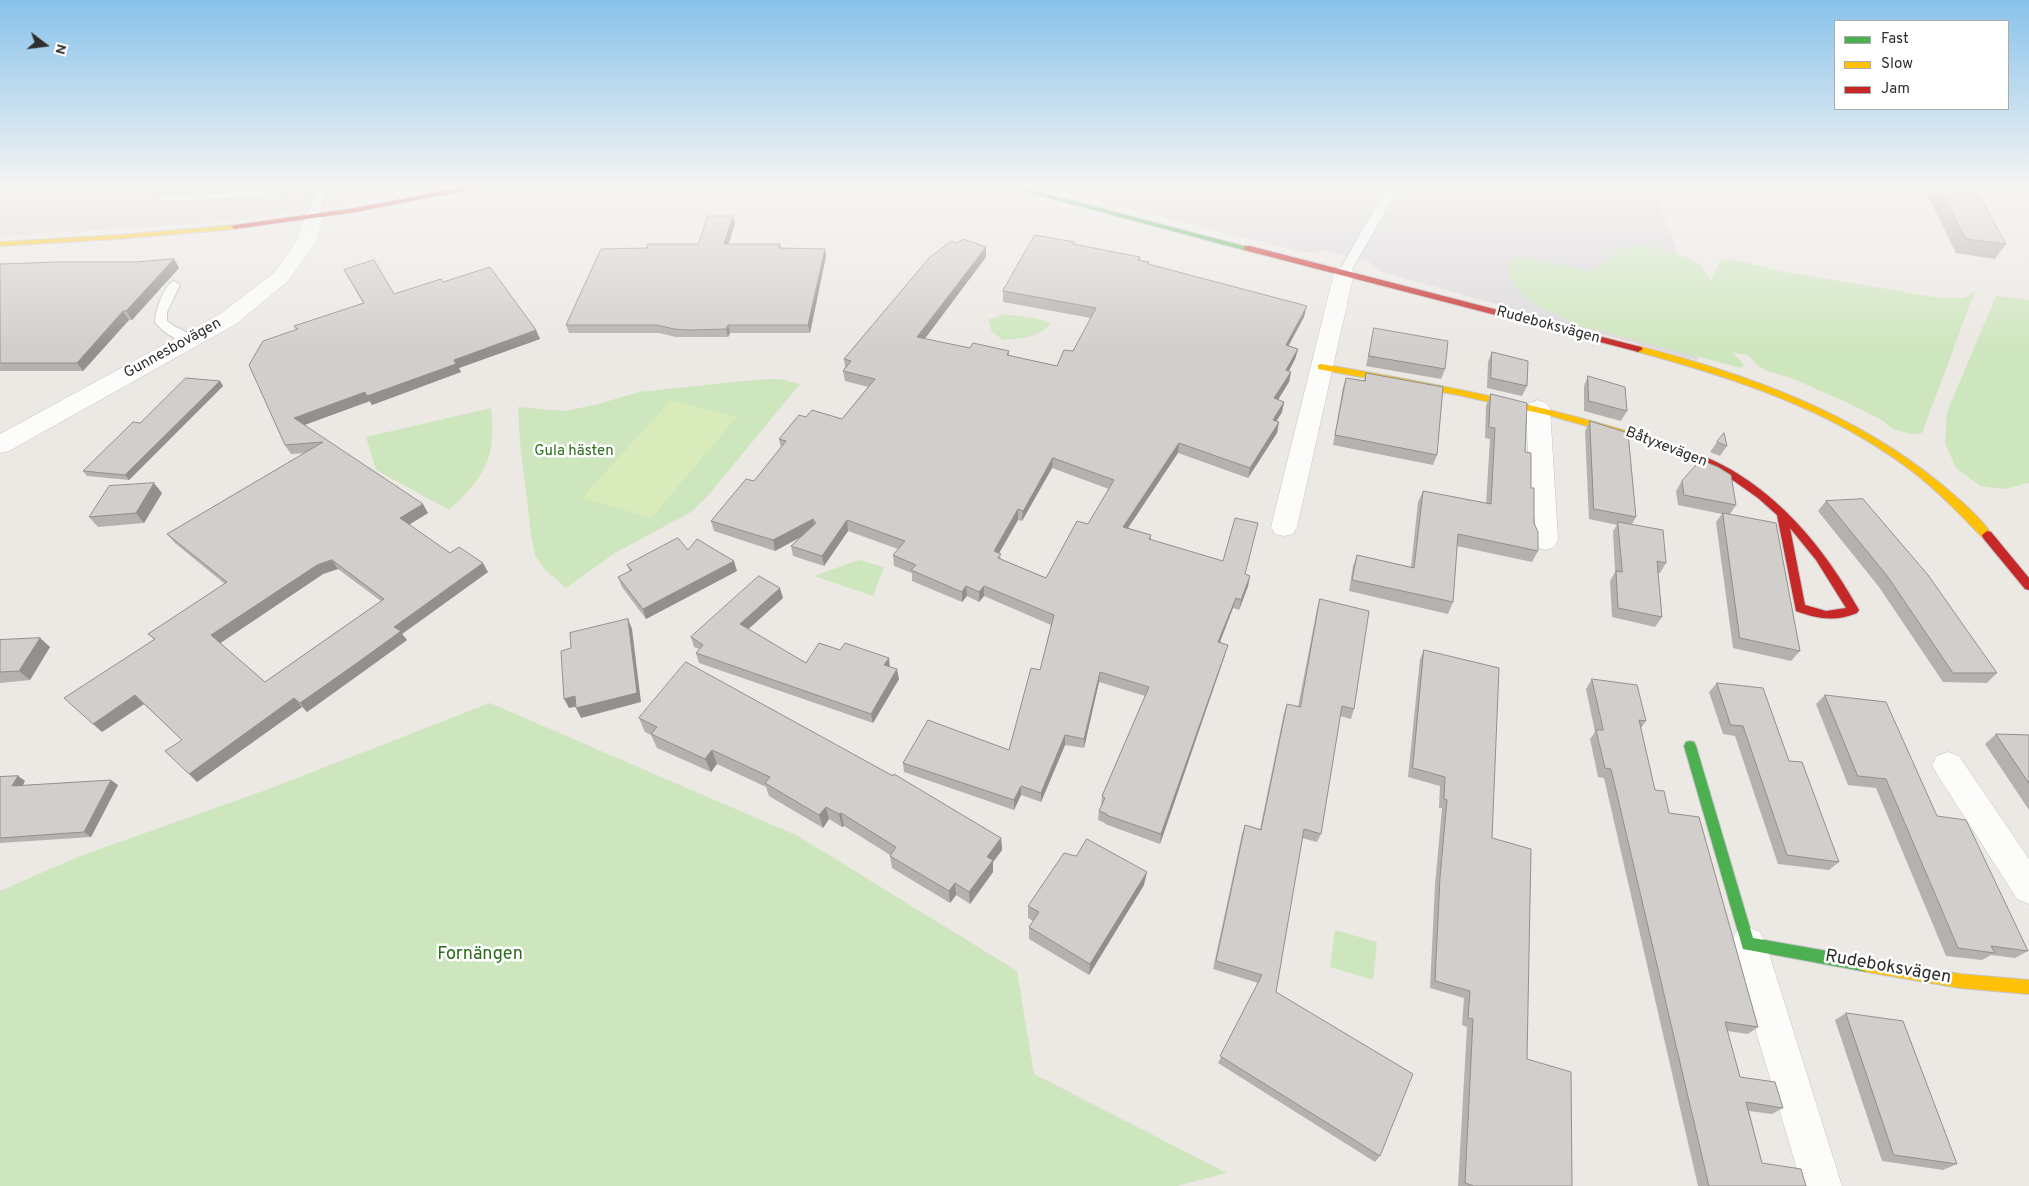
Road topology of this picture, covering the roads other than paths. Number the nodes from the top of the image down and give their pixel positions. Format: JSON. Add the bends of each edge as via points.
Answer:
{"nodes":[{"id":1,"x":53,"y":240,"type":"edge"},
{"id":2,"x":306,"y":240,"type":"edge"},
{"id":3,"x":1218,"y":240,"type":"edge"},
{"id":4,"x":1363,"y":240,"type":"edge"},
{"id":5,"x":0,"y":244,"type":"edge"},
{"id":6,"x":1344,"y":273,"type":"junction"},
{"id":7,"x":174,"y":286,"type":"dead end"},
{"id":8,"x":191,"y":340,"type":"junction"},
{"id":9,"x":1321,"y":367,"type":"junction"},
{"id":10,"x":1538,"y":408,"type":"junction"},
{"id":11,"x":0,"y":445,"type":"edge"},
{"id":12,"x":1782,"y":514,"type":"junction"},
{"id":13,"x":1284,"y":527,"type":"dead end"},
{"id":14,"x":1545,"y":540,"type":"dead end"},
{"id":15,"x":2029,"y":586,"type":"edge"},
{"id":16,"x":1690,"y":746,"type":"dead end"},
{"id":17,"x":1948,"y":765,"type":"dead end"},
{"id":18,"x":2029,"y":888,"type":"edge"},
{"id":19,"x":1748,"y":944,"type":"junction"},
{"id":20,"x":2029,"y":987,"type":"edge"},
{"id":21,"x":1822,"y":1186,"type":"edge"}],
"edges":[{"from":1,"to":5,"type":"street"},
{"from":2,"to":8,"type":"street","name":"Gunnesbovägen","via":[[281,276],[228,319]]},
{"from":3,"to":6,"type":"street","name":"Rudeboksvägen"},
{"from":4,"to":6,"type":"lane"},
{"from":6,"to":9,"type":"street"},
{"from":6,"to":15,"type":"street","name":"Rudeboksvägen","via":[[1675,359],[1761,385],[1800,401],[1867,435],[1925,476],[1966,511]]},
{"from":7,"to":8,"type":"lane","via":[[161,312],[161,322]]},
{"from":8,"to":11,"type":"street","name":"Gunnesbovägen"},
{"from":9,"to":10,"type":"street","name":"Båtyxevägen"},
{"from":9,"to":13,"type":"street"},
{"from":10,"to":12,"type":"street","name":"Båtyxevägen","via":[[1607,426],[1699,459],[1746,484]]},
{"from":10,"to":14,"type":"street"},
{"from":12,"to":12,"type":"street","name":"Båtyxevägen","via":[[1832,573],[1853,610],[1842,616],[1828,616],[1800,608]]},
{"from":16,"to":19,"type":"street"},
{"from":17,"to":18,"type":"street"},
{"from":19,"to":20,"type":"street","name":"Rudeboksvägen","via":[[1960,981]]},
{"from":19,"to":21,"type":"street"}]}
